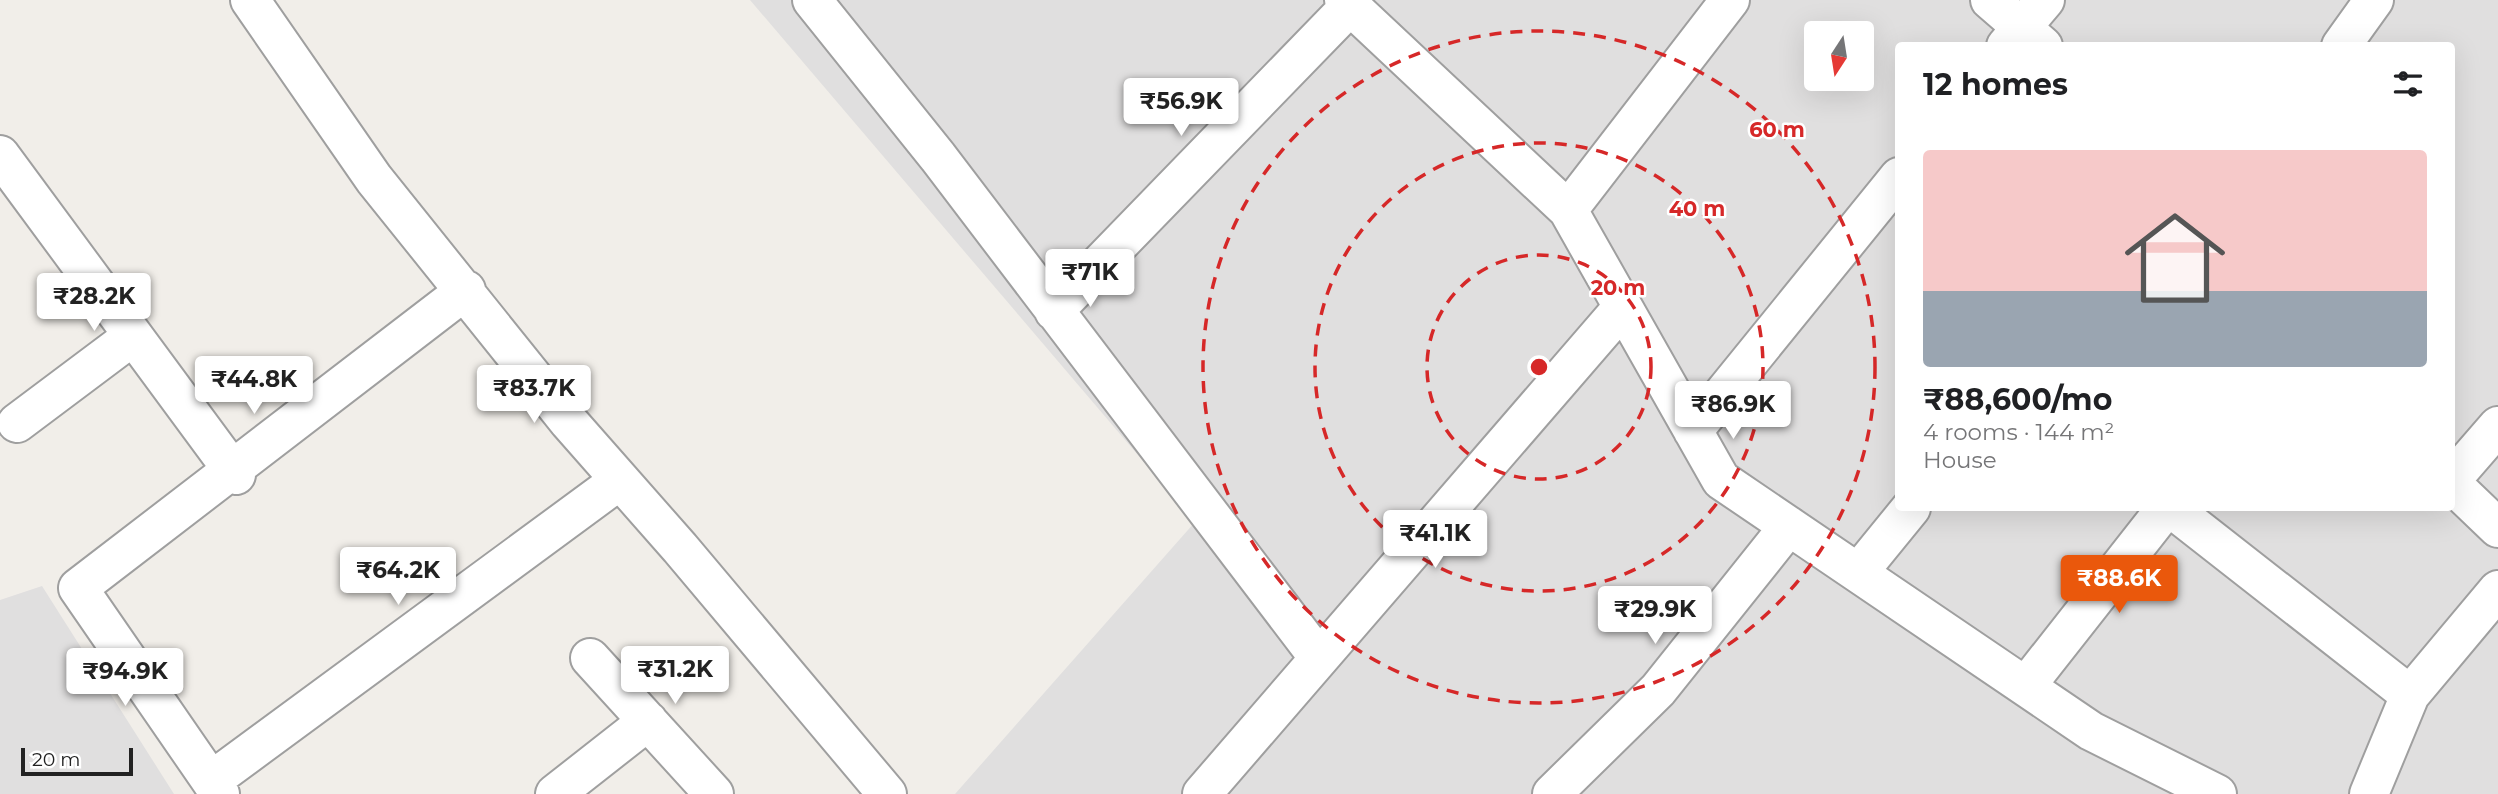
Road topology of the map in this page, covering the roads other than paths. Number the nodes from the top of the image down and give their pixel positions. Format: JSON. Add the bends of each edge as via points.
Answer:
{"nodes":[{"id":1,"x":250,"y":0,"type":"edge"},
{"id":2,"x":812,"y":0,"type":"edge"},
{"id":3,"x":1730,"y":0,"type":"edge"},
{"id":4,"x":1990,"y":0,"type":"edge"},
{"id":5,"x":2374,"y":0,"type":"edge"},
{"id":6,"x":1347,"y":3,"type":"edge"},
{"id":7,"x":2029,"y":29,"type":"edge"},
{"id":8,"x":2344,"y":42,"type":"edge"},
{"id":9,"x":0,"y":155,"type":"edge"},
{"id":10,"x":1895,"y":182,"type":"edge"},
{"id":11,"x":1569,"y":210,"type":"junction"},
{"id":12,"x":466,"y":290,"type":"junction"},
{"id":13,"x":1623,"y":307,"type":"junction"},
{"id":14,"x":1054,"y":312,"type":"junction"},
{"id":15,"x":133,"y":336,"type":"junction"},
{"id":16,"x":17,"y":423,"type":"dead end"},
{"id":17,"x":2498,"y":426,"type":"edge"},
{"id":18,"x":1693,"y":431,"type":"junction"},
{"id":19,"x":234,"y":472,"type":"junction"},
{"id":20,"x":2455,"y":476,"type":"edge"},
{"id":21,"x":620,"y":480,"type":"junction"},
{"id":22,"x":2455,"y":487,"type":"edge"},
{"id":23,"x":1909,"y":511,"type":"edge"},
{"id":24,"x":2167,"y":511,"type":"edge"},
{"id":25,"x":2173,"y":511,"type":"edge"},
{"id":26,"x":1789,"y":526,"type":"junction"},
{"id":27,"x":2498,"y":528,"type":"edge"},
{"id":28,"x":1858,"y":573,"type":"junction"},
{"id":29,"x":2498,"y":590,"type":"edge"},
{"id":30,"x":590,"y":658,"type":"dead end"},
{"id":31,"x":1319,"y":658,"type":"junction"},
{"id":32,"x":2026,"y":686,"type":"junction"},
{"id":33,"x":2410,"y":695,"type":"junction"},
{"id":34,"x":648,"y":721,"type":"junction"},
{"id":35,"x":215,"y":788,"type":"edge"},
{"id":36,"x":555,"y":794,"type":"edge"},
{"id":37,"x":714,"y":794,"type":"edge"},
{"id":38,"x":887,"y":794,"type":"edge"},
{"id":39,"x":1202,"y":794,"type":"edge"},
{"id":40,"x":1552,"y":794,"type":"edge"},
{"id":41,"x":2217,"y":794,"type":"edge"},
{"id":42,"x":2370,"y":794,"type":"edge"}],
"edges":[{"from":1,"to":12,"type":"street","via":[[374,179]]},
{"from":2,"to":14,"type":"street"},
{"from":3,"to":11,"type":"street"},
{"from":4,"to":7,"type":"street"},
{"from":5,"to":8,"type":"street"},
{"from":6,"to":11,"type":"street"},
{"from":6,"to":14,"type":"street"},
{"from":9,"to":15,"type":"street"},
{"from":10,"to":18,"type":"street"},
{"from":11,"to":13,"type":"street"},
{"from":12,"to":19,"type":"street"},
{"from":12,"to":21,"type":"street"},
{"from":13,"to":18,"type":"street"},
{"from":13,"to":31,"type":"street"},
{"from":14,"to":31,"type":"street"},
{"from":15,"to":16,"type":"street"},
{"from":15,"to":19,"type":"street"},
{"from":17,"to":20,"type":"street"},
{"from":18,"to":26,"type":"street","via":[[1721,480]]},
{"from":19,"to":35,"type":"street","via":[[79,589]]},
{"from":21,"to":35,"type":"street"},
{"from":21,"to":38,"type":"street"},
{"from":22,"to":27,"type":"street"},
{"from":23,"to":28,"type":"street"},
{"from":24,"to":32,"type":"street"},
{"from":25,"to":33,"type":"street"},
{"from":26,"to":28,"type":"street"},
{"from":26,"to":40,"type":"street","via":[[1658,690]]},
{"from":28,"to":32,"type":"street"},
{"from":29,"to":33,"type":"street"},
{"from":30,"to":34,"type":"street"},
{"from":31,"to":39,"type":"street"},
{"from":32,"to":41,"type":"street","via":[[2091,731]]},
{"from":33,"to":42,"type":"street"},
{"from":34,"to":36,"type":"street"},
{"from":34,"to":37,"type":"street"}]}
